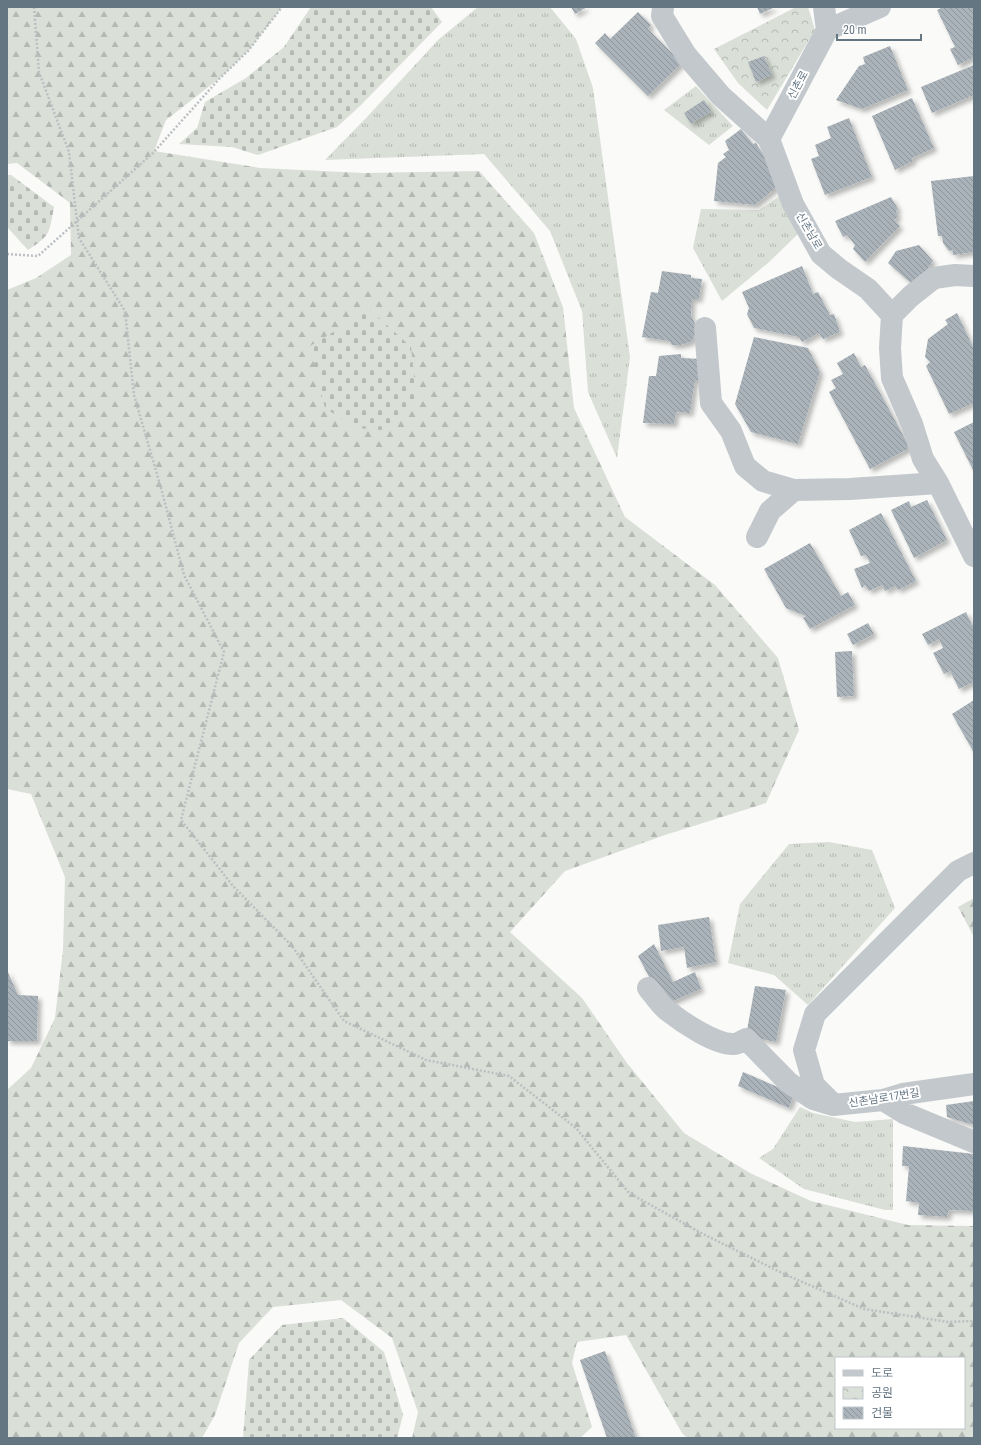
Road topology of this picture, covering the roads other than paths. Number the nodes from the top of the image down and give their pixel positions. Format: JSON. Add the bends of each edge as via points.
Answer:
{"nodes":[{"id":1,"x":663,"y":7,"type":"edge"},
{"id":2,"x":824,"y":7,"type":"edge"},
{"id":3,"x":880,"y":7,"type":"edge"},
{"id":4,"x":827,"y":30,"type":"junction"},
{"id":5,"x":769,"y":139,"type":"junction"},
{"id":6,"x":974,"y":276,"type":"edge"},
{"id":7,"x":892,"y":315,"type":"junction"},
{"id":8,"x":704,"y":328,"type":"dead end"},
{"id":9,"x":938,"y":483,"type":"junction"},
{"id":10,"x":794,"y":490,"type":"junction"},
{"id":11,"x":757,"y":537,"type":"dead end"},
{"id":12,"x":974,"y":556,"type":"edge"},
{"id":13,"x":974,"y":863,"type":"edge"},
{"id":14,"x":648,"y":988,"type":"dead end"},
{"id":15,"x":974,"y":1084,"type":"edge"},
{"id":16,"x":883,"y":1100,"type":"junction"},
{"id":17,"x":833,"y":1105,"type":"junction"},
{"id":18,"x":974,"y":1142,"type":"edge"}],
"edges":[{"from":1,"to":5,"type":"street","name":"신촌남로","via":[[662,16],[686,56],[721,96]]},
{"from":2,"to":4,"type":"street"},
{"from":3,"to":4,"type":"street"},
{"from":4,"to":5,"type":"street","name":"신촌로"},
{"from":5,"to":7,"type":"street","name":"신촌남로","via":[[793,204],[821,254],[868,289]]},
{"from":6,"to":7,"type":"street","via":[[934,278]]},
{"from":7,"to":9,"type":"street","via":[[892,378],[912,424],[923,459]]},
{"from":8,"to":10,"type":"street","via":[[711,403],[731,431],[745,466],[763,481]]},
{"from":9,"to":10,"type":"street"},
{"from":9,"to":12,"type":"street"},
{"from":10,"to":11,"type":"street","via":[[770,511]]},
{"from":13,"to":17,"type":"street","via":[[958,871],[815,1014],[804,1050],[814,1085]]},
{"from":14,"to":17,"type":"street","name":"신촌남로17번길","via":[[669,1012],[696,1030],[724,1043],[736,1044],[746,1039],[788,1082],[813,1098]]},
{"from":15,"to":16,"type":"street","name":"신촌남로17번길","via":[[903,1094]]},
{"from":16,"to":17,"type":"street","name":"신촌남로17번길"},
{"from":16,"to":18,"type":"street","via":[[904,1113]]}]}
